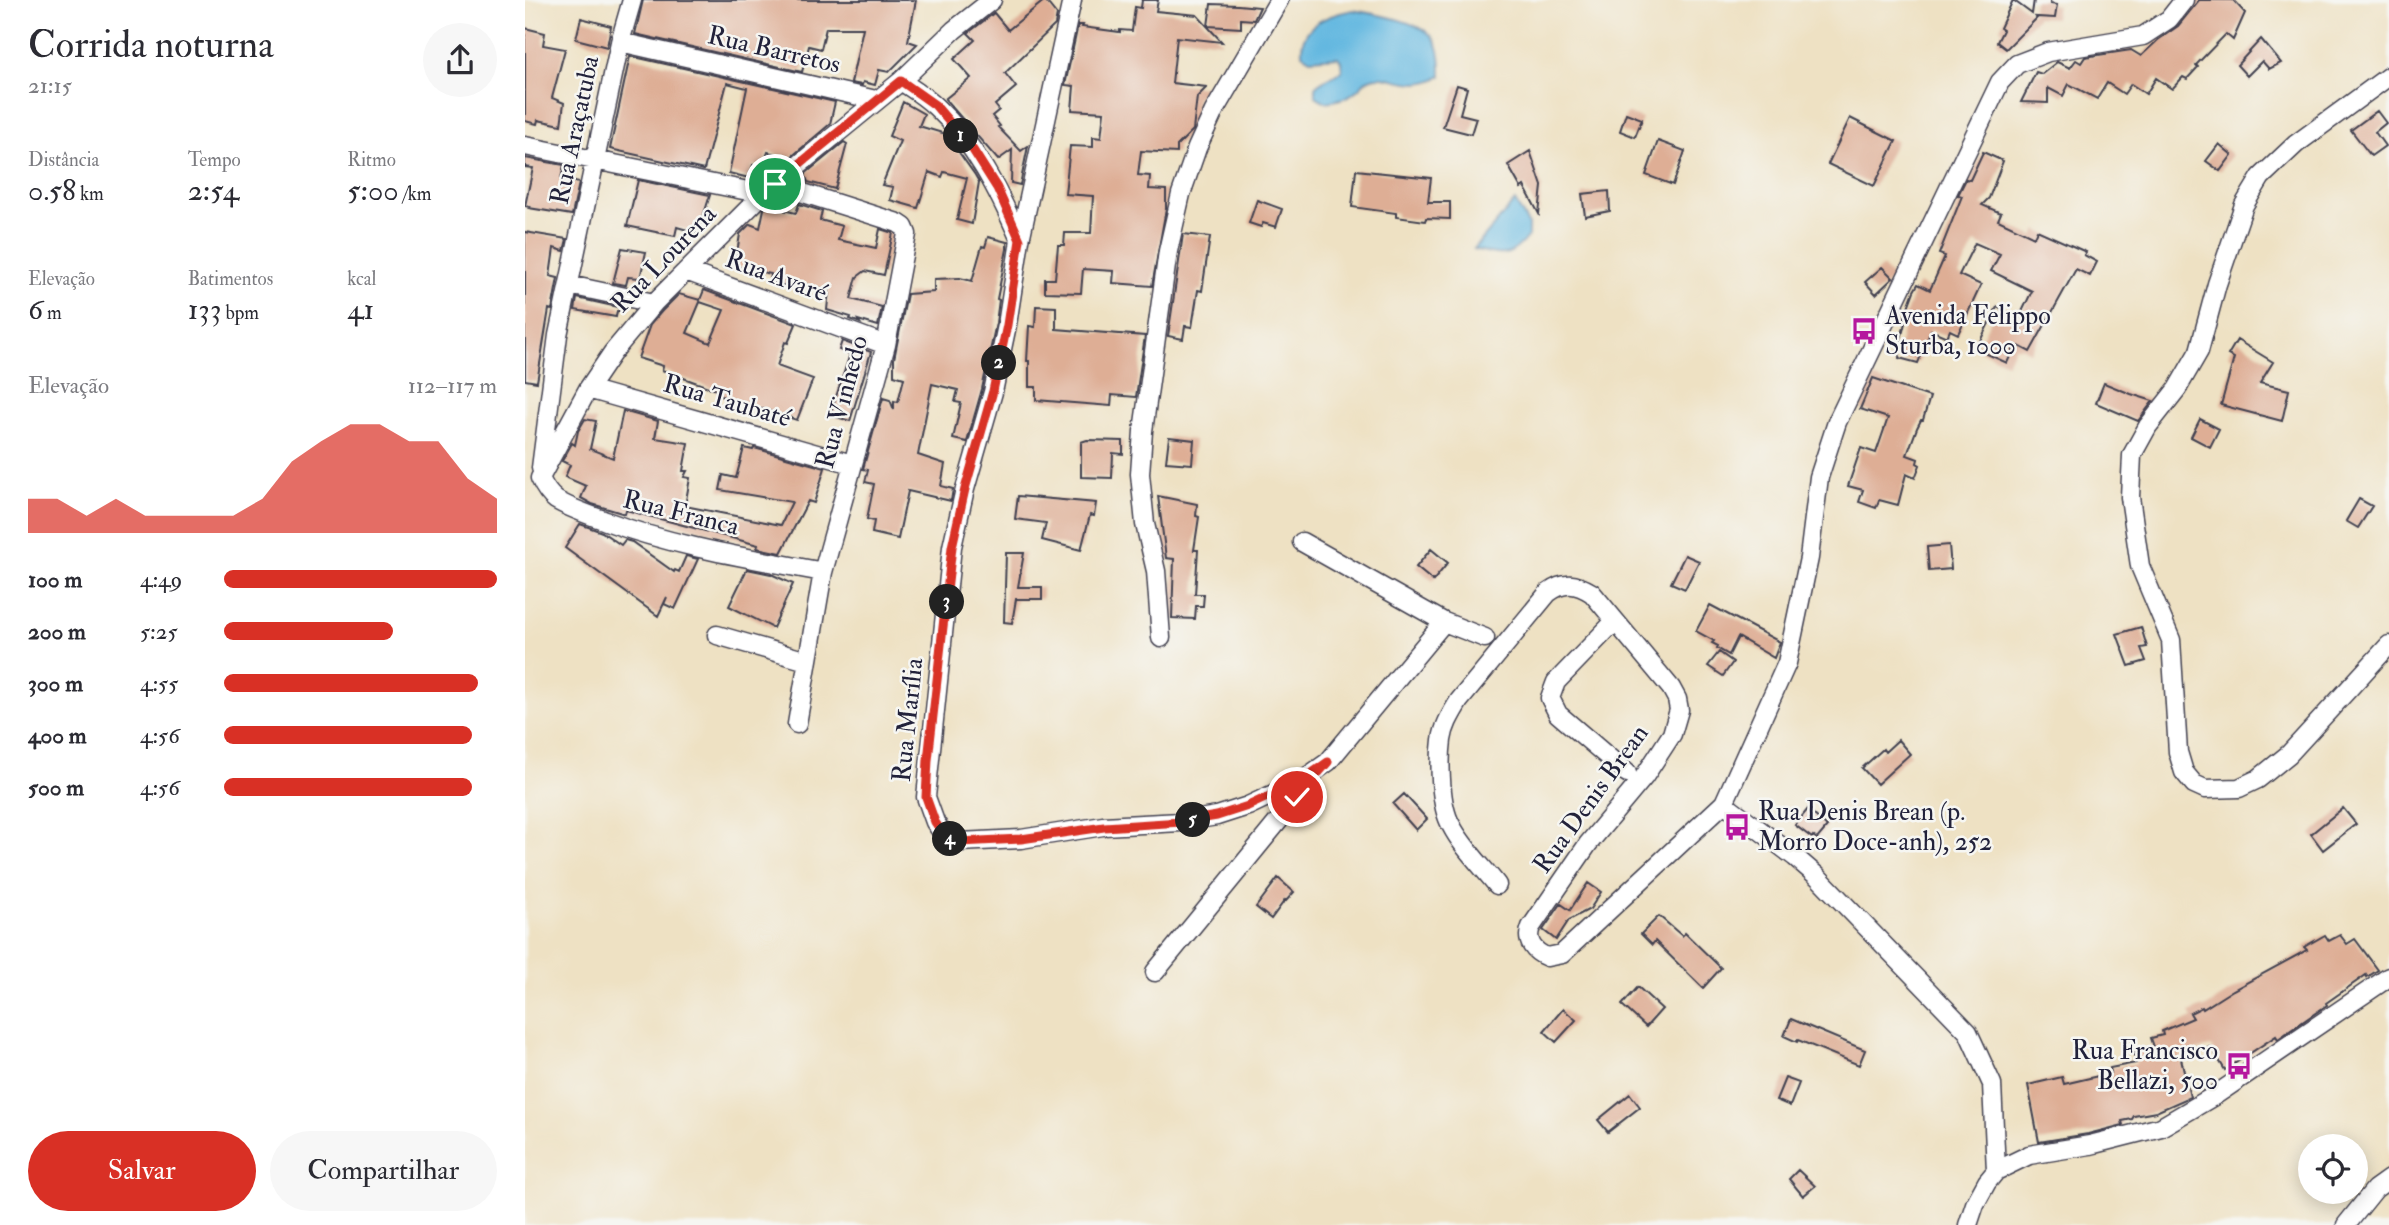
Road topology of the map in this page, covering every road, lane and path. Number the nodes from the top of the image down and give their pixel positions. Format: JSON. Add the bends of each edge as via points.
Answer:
{"nodes":[{"id":1,"x":632,"y":0,"type":"edge"},
{"id":2,"x":992,"y":0,"type":"edge"},
{"id":3,"x":1072,"y":0,"type":"edge"},
{"id":4,"x":1279,"y":0,"type":"edge"},
{"id":5,"x":2184,"y":0,"type":"edge"},
{"id":6,"x":621,"y":42,"type":"junction"},
{"id":7,"x":2389,"y":76,"type":"edge"},
{"id":8,"x":901,"y":81,"type":"junction"},
{"id":9,"x":876,"y":100,"type":"junction"},
{"id":10,"x":525,"y":146,"type":"edge"},
{"id":11,"x":595,"y":161,"type":"junction"},
{"id":12,"x":769,"y":189,"type":"junction"},
{"id":13,"x":1020,"y":240,"type":"junction"},
{"id":14,"x":686,"y":271,"type":"junction"},
{"id":15,"x":569,"y":285,"type":"junction"},
{"id":16,"x":654,"y":303,"type":"junction"},
{"id":17,"x":886,"y":345,"type":"junction"},
{"id":18,"x":588,"y":388,"type":"junction"},
{"id":19,"x":852,"y":464,"type":"junction"},
{"id":20,"x":540,"y":478,"type":"junction"},
{"id":21,"x":1302,"y":541,"type":"dead end"},
{"id":22,"x":823,"y":572,"type":"junction"},
{"id":23,"x":1615,"y":621,"type":"junction"},
{"id":24,"x":1444,"y":622,"type":"junction"},
{"id":25,"x":717,"y":635,"type":"dead end"},
{"id":26,"x":1161,"y":639,"type":"dead end"},
{"id":27,"x":1485,"y":639,"type":"dead end"},
{"id":28,"x":2389,"y":645,"type":"edge"},
{"id":29,"x":807,"y":661,"type":"junction"},
{"id":30,"x":797,"y":724,"type":"dead end"},
{"id":31,"x":1328,"y":762,"type":"junction"},
{"id":32,"x":1627,"y":773,"type":"dead end"},
{"id":33,"x":1724,"y":803,"type":"junction"},
{"id":34,"x":1497,"y":885,"type":"dead end"},
{"id":35,"x":1155,"y":972,"type":"dead end"},
{"id":36,"x":2389,"y":977,"type":"edge"},
{"id":37,"x":1996,"y":1171,"type":"junction"},
{"id":38,"x":2389,"y":1178,"type":"edge"},
{"id":39,"x":1968,"y":1225,"type":"edge"},
{"id":40,"x":2346,"y":1225,"type":"edge"}],
"edges":[{"from":1,"to":6,"type":"street","name":"Rua Araçatuba"},
{"from":2,"to":8,"type":"street","name":"Rua Lourena"},
{"from":3,"to":13,"type":"street","name":"Rua Marília"},
{"from":4,"to":26,"type":"street","via":[[1214,111],[1181,194],[1168,251],[1140,474],[1156,571]]},
{"from":5,"to":33,"type":"street","via":[[2169,19],[2143,36],[2048,52],[2017,64],[2000,82],[1837,422],[1819,477],[1809,558],[1787,663]]},
{"from":6,"to":9,"type":"street","name":"Rua Barretos"},
{"from":6,"to":11,"type":"street","name":"Rua Araçatuba"},
{"from":7,"to":28,"type":"street","via":[[2296,144],[2262,177],[2244,205],[2199,351],[2132,455],[2130,498],[2140,566],[2171,640],[2178,752],[2184,772],[2194,784],[2222,790],[2258,779],[2289,754]]},
{"from":8,"to":9,"type":"street","name":"Rua Lourena"},
{"from":8,"to":13,"type":"street","via":[[935,105],[973,150],[997,188]]},
{"from":9,"to":12,"type":"street","name":"Rua Lourena"},
{"from":10,"to":11,"type":"street"},
{"from":11,"to":12,"type":"street"},
{"from":11,"to":15,"type":"street","name":"Rua Araçatuba"},
{"from":12,"to":14,"type":"street","name":"Rua Lourena"},
{"from":12,"to":17,"type":"street","name":"Rua Vinhedo","via":[[904,227],[907,234]]},
{"from":13,"to":31,"type":"street","name":"Rua Marília","via":[[993,391],[952,547],[928,760],[926,797],[935,822],[946,838],[959,842],[1181,822],[1248,806],[1301,781]]},
{"from":14,"to":16,"type":"street","name":"Rua Lourena"},
{"from":14,"to":17,"type":"street","name":"Rua Avaré"},
{"from":15,"to":16,"type":"street"},
{"from":15,"to":20,"type":"street","name":"Rua Araçatuba"},
{"from":16,"to":18,"type":"street","name":"Rua Lourena"},
{"from":17,"to":19,"type":"street","name":"Rua Vinhedo"},
{"from":18,"to":19,"type":"street","name":"Rua Taubaté"},
{"from":18,"to":20,"type":"street","name":"Rua Lourena"},
{"from":19,"to":22,"type":"street","name":"Rua Vinhedo"},
{"from":20,"to":22,"type":"street","name":"Rua Franca","via":[[557,500],[631,530]]},
{"from":21,"to":24,"type":"street"},
{"from":22,"to":29,"type":"street","name":"Rua Vinhedo"},
{"from":23,"to":32,"type":"street","via":[[1556,682],[1550,698],[1558,714]]},
{"from":23,"to":33,"type":"street","name":"Rua Denis Brean","via":[[1671,688],[1677,699],[1678,720],[1644,776],[1588,844],[1531,927],[1528,934],[1535,950],[1547,957],[1562,954]]},
{"from":23,"to":34,"type":"street","name":"Rua Denis Brean","via":[[1580,585],[1556,587],[1447,721],[1441,767],[1444,805],[1450,824]]},
{"from":24,"to":27,"type":"street"},
{"from":24,"to":31,"type":"street","name":"Rua Marília"},
{"from":25,"to":29,"type":"street"},
{"from":29,"to":30,"type":"street","name":"Rua Vinhedo"},
{"from":31,"to":35,"type":"street"},
{"from":33,"to":37,"type":"street","via":[[1817,876],[1968,1032],[1992,1084]]},
{"from":36,"to":37,"type":"street","via":[[2161,1127],[2029,1155]]},
{"from":37,"to":39,"type":"street"},
{"from":38,"to":40,"type":"street"}]}
